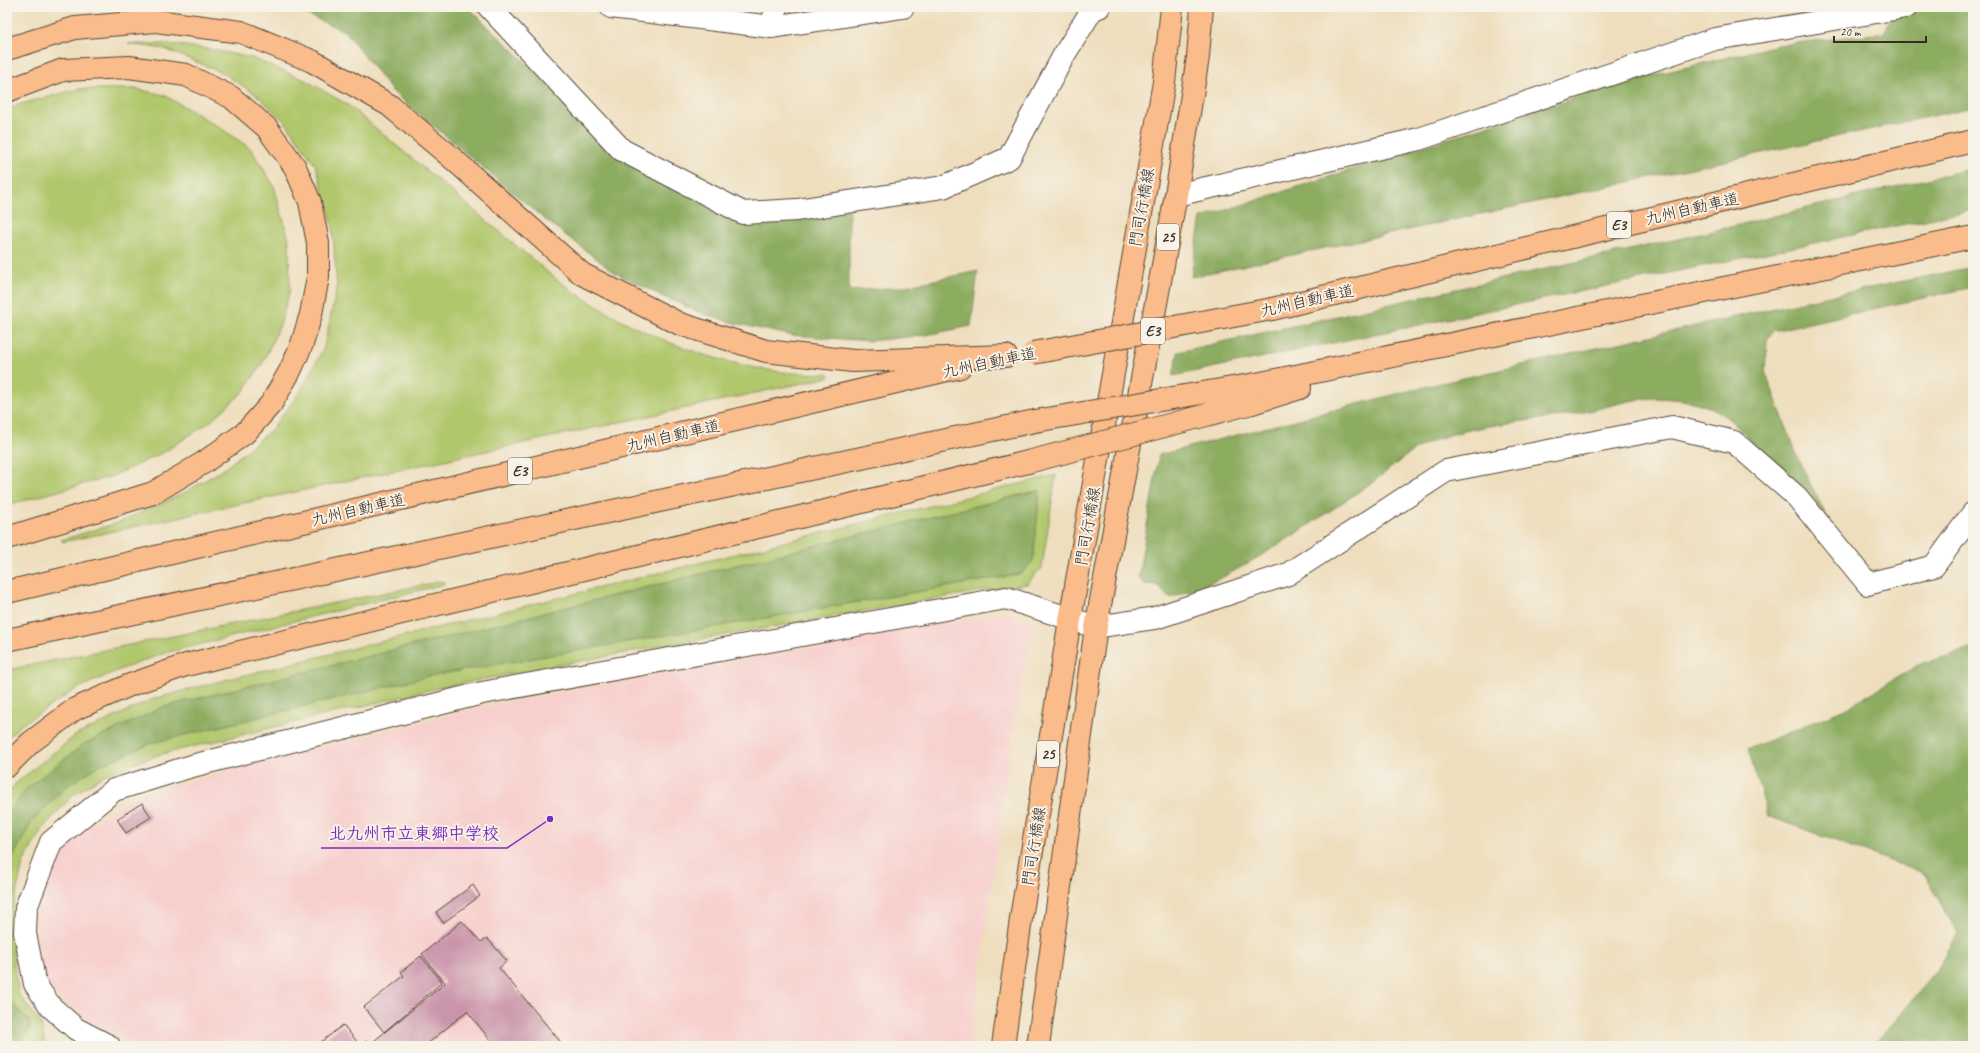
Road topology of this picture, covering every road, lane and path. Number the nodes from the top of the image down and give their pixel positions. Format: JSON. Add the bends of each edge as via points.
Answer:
{"nodes":[{"id":1,"x":489,"y":7,"type":"edge"},
{"id":2,"x":611,"y":7,"type":"edge"},
{"id":3,"x":903,"y":7,"type":"edge"},
{"id":4,"x":1099,"y":7,"type":"edge"},
{"id":5,"x":1172,"y":7,"type":"edge"},
{"id":6,"x":1202,"y":7,"type":"edge"},
{"id":7,"x":1906,"y":7,"type":"edge"},
{"id":8,"x":774,"y":17,"type":"edge"},
{"id":9,"x":7,"y":49,"type":"edge"},
{"id":10,"x":7,"y":91,"type":"edge"},
{"id":11,"x":1973,"y":141,"type":"edge"},
{"id":12,"x":1176,"y":195,"type":"junction"},
{"id":13,"x":1973,"y":237,"type":"edge"},
{"id":14,"x":1006,"y":356,"type":"junction"},
{"id":15,"x":1254,"y":394,"type":"junction"},
{"id":16,"x":1973,"y":513,"type":"edge"},
{"id":17,"x":7,"y":538,"type":"edge"},
{"id":18,"x":7,"y":592,"type":"edge"},
{"id":19,"x":1070,"y":620,"type":"junction"},
{"id":20,"x":1096,"y":627,"type":"junction"},
{"id":21,"x":7,"y":640,"type":"edge"},
{"id":22,"x":7,"y":766,"type":"edge"},
{"id":23,"x":109,"y":1046,"type":"edge"},
{"id":24,"x":1003,"y":1046,"type":"edge"},
{"id":25,"x":1038,"y":1046,"type":"edge"}],
"edges":[{"from":1,"to":4,"type":"street","via":[[622,150],[743,213],[797,210],[943,187],[1010,158],[1064,56],[1092,10]]},
{"from":2,"to":8,"type":"street"},
{"from":3,"to":8,"type":"street"},
{"from":5,"to":19,"type":"main road","name":"門司行橋線","number":"25","via":[[1164,82]]},
{"from":6,"to":12,"type":"main road","name":"門司行橋線","number":"25","via":[[1198,57]]},
{"from":7,"to":12,"type":"street","via":[[1715,38],[1419,139]]},
{"from":9,"to":14,"type":"main road","via":[[74,28],[156,21],[242,32],[312,61],[389,105],[582,274],[680,324],[766,351],[853,361]]},
{"from":10,"to":17,"type":"main road","via":[[63,70],[129,68],[186,75],[231,98],[267,128],[295,167],[310,202],[318,243],[318,277],[311,314],[290,371],[271,404],[245,433],[203,463],[152,494]]},
{"from":11,"to":14,"type":"main road","name":"九州自動車道","number":"E3","bridge":true,"via":[[1272,309]]},
{"from":12,"to":20,"type":"main road","name":"門司行橋線","number":"25"},
{"from":13,"to":15,"type":"main road","via":[[1404,354]]},
{"from":14,"to":18,"type":"main road","name":"九州自動車道","number":"E3"},
{"from":15,"to":21,"type":"main road","bridge":true,"via":[[1035,421]]},
{"from":15,"to":22,"type":"main road","bridge":true,"via":[[1028,462],[186,665],[130,685],[75,709],[30,743]]},
{"from":16,"to":20,"type":"street","via":[[1934,566],[1868,584],[1797,497],[1734,442],[1672,427],[1446,471],[1288,574],[1155,618]]},
{"from":19,"to":20,"type":"street"},
{"from":19,"to":23,"type":"street","via":[[1006,598],[482,692],[192,766],[114,790],[51,842],[26,908],[25,933],[35,984],[51,1007],[76,1029]]},
{"from":19,"to":24,"type":"main road","name":"門司行橋線","number":"25","via":[[1022,912]]},
{"from":20,"to":25,"type":"main road","name":"門司行橋線","number":"25"}]}
